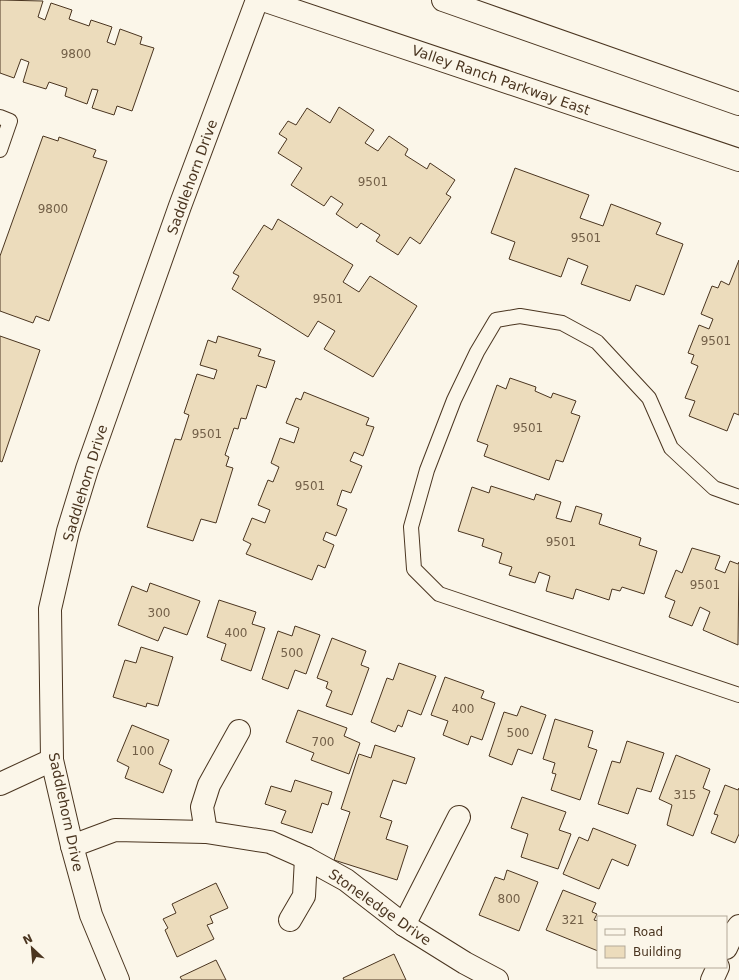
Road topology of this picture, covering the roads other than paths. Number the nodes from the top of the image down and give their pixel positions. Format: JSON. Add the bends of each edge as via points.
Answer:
{"nodes":[{"id":1,"x":257,"y":0,"type":"edge"},
{"id":2,"x":263,"y":0,"type":"edge"},
{"id":3,"x":443,"y":0,"type":"edge"},
{"id":4,"x":739,"y":104,"type":"edge"},
{"id":5,"x":0,"y":117,"type":"edge"},
{"id":6,"x":0,"y":150,"type":"edge"},
{"id":7,"x":739,"y":160,"type":"edge"},
{"id":8,"x":739,"y":497,"type":"edge"},
{"id":9,"x":739,"y":695,"type":"edge"},
{"id":10,"x":239,"y":731,"type":"dead end"},
{"id":11,"x":52,"y":760,"type":"junction"},
{"id":12,"x":0,"y":784,"type":"edge"},
{"id":13,"x":459,"y":817,"type":"dead end"},
{"id":14,"x":206,"y":832,"type":"junction"},
{"id":15,"x":72,"y":846,"type":"junction"},
{"id":16,"x":306,"y":858,"type":"junction"},
{"id":17,"x":290,"y":920,"type":"dead end"},
{"id":18,"x":404,"y":925,"type":"junction"},
{"id":19,"x":739,"y":926,"type":"edge"},
{"id":20,"x":727,"y":946,"type":"edge"},
{"id":21,"x":718,"y":968,"type":"edge"},
{"id":22,"x":118,"y":980,"type":"edge"},
{"id":23,"x":497,"y":980,"type":"edge"},
{"id":24,"x":712,"y":980,"type":"edge"}],
"edges":[{"from":1,"to":11,"type":"street","name":"Saddlehorn Drive","via":[[180,206],[89,462],[68,531],[50,609]]},
{"from":2,"to":7,"type":"street","name":"Valley Ranch Parkway East"},
{"from":3,"to":4,"type":"street"},
{"from":5,"to":6,"type":"lane","via":[[10,121]]},
{"from":8,"to":9,"type":"lane","via":[[714,488],[671,448],[649,398],[597,342],[562,324],[520,316],[496,320],[477,352],[454,400],[427,470],[411,526],[414,569],[439,594]]},
{"from":10,"to":14,"type":"street","via":[[209,785],[202,807]]},
{"from":11,"to":12,"type":"street"},
{"from":11,"to":15,"type":"street","name":"Saddlehorn Drive"},
{"from":13,"to":18,"type":"street"},
{"from":14,"to":15,"type":"street","name":"Stoneledge Drive","via":[[115,830]]},
{"from":14,"to":16,"type":"street","name":"Stoneledge Drive","via":[[270,842]]},
{"from":15,"to":22,"type":"street","name":"Saddlehorn Drive","via":[[91,915]]},
{"from":16,"to":17,"type":"street","via":[[304,896]]},
{"from":16,"to":18,"type":"street","name":"Stoneledge Drive","via":[[346,880]]},
{"from":18,"to":23,"type":"street","name":"Stoneledge Drive"},
{"from":19,"to":20,"type":"street"},
{"from":21,"to":24,"type":"street"}]}
